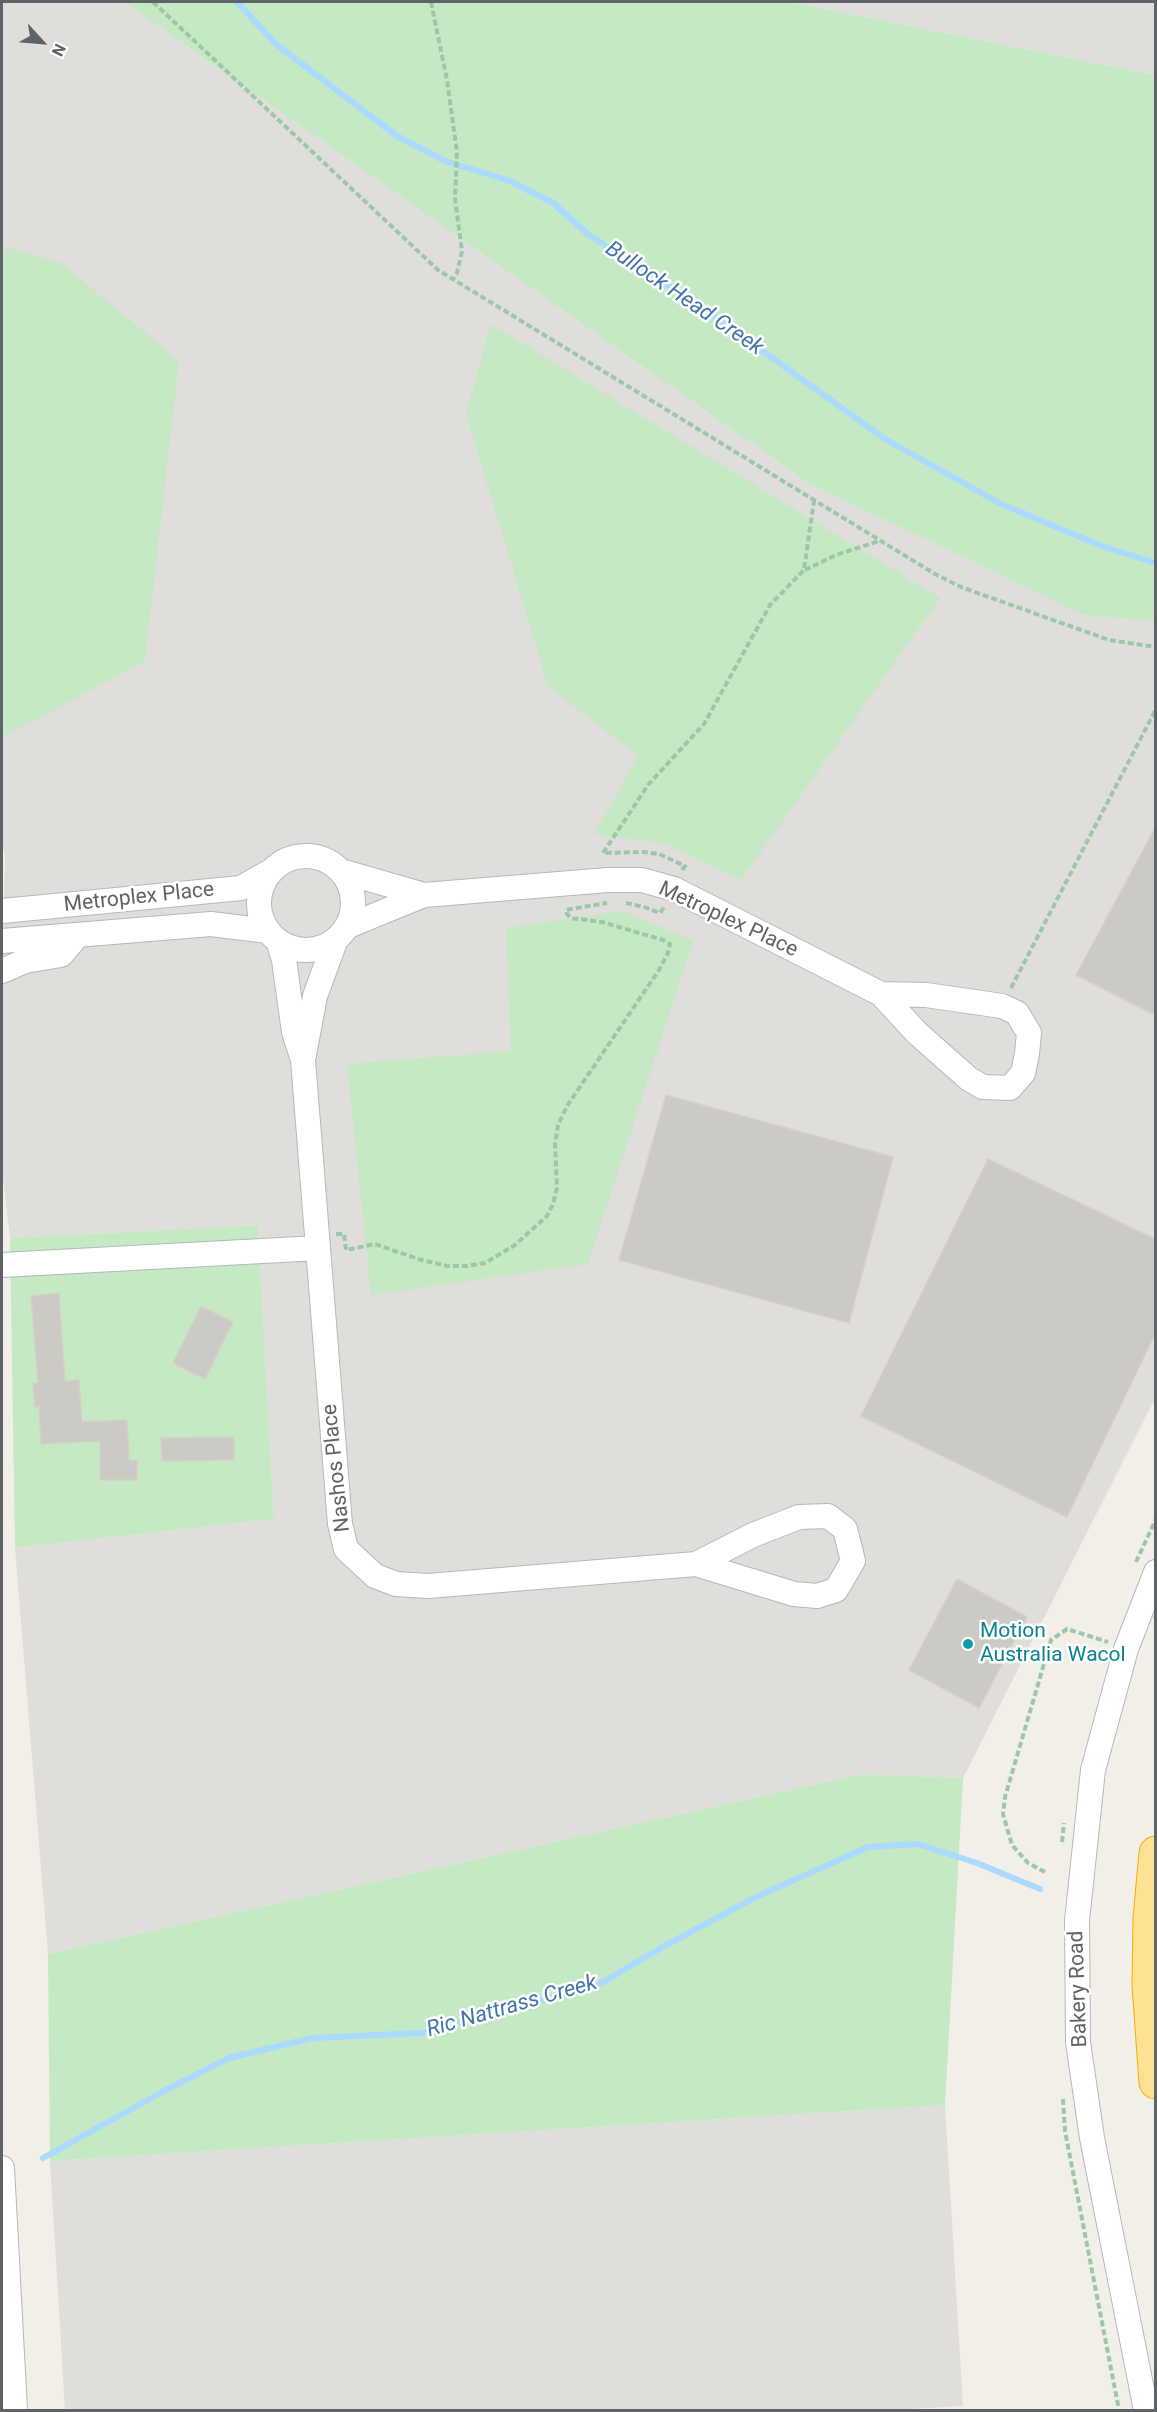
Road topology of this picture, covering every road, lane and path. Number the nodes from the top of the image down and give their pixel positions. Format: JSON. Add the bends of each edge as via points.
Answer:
{"nodes":[{"id":1,"x":153,"y":2,"type":"edge"},
{"id":2,"x":431,"y":2,"type":"edge"},
{"id":3,"x":453,"y":279,"type":"junction"},
{"id":4,"x":814,"y":501,"type":"junction"},
{"id":5,"x":880,"y":541,"type":"junction"},
{"id":6,"x":804,"y":570,"type":"junction"},
{"id":7,"x":1155,"y":647,"type":"edge"},
{"id":8,"x":1155,"y":709,"type":"edge"},
{"id":9,"x":271,"y":871,"type":"junction"},
{"id":10,"x":340,"y":871,"type":"junction"},
{"id":11,"x":674,"y":890,"type":"junction"},
{"id":12,"x":424,"y":895,"type":"junction"},
{"id":13,"x":4,"y":909,"type":"edge"},
{"id":14,"x":341,"y":933,"type":"junction"},
{"id":15,"x":78,"y":935,"type":"junction"},
{"id":16,"x":274,"y":937,"type":"junction"},
{"id":17,"x":2,"y":941,"type":"edge"},
{"id":18,"x":2,"y":971,"type":"edge"},
{"id":19,"x":881,"y":994,"type":"junction"},
{"id":20,"x":1002,"y":1006,"type":"junction"},
{"id":21,"x":303,"y":1060,"type":"junction"},
{"id":22,"x":317,"y":1241,"type":"junction"},
{"id":23,"x":2,"y":1265,"type":"edge"},
{"id":24,"x":696,"y":1564,"type":"junction"},
{"id":25,"x":1155,"y":1572,"type":"edge"},
{"id":26,"x":1125,"y":1649,"type":"junction"},
{"id":27,"x":1155,"y":1853,"type":"edge"},
{"id":28,"x":1045,"y":1872,"type":"dead end"},
{"id":29,"x":1155,"y":2082,"type":"edge"},
{"id":30,"x":2,"y":2168,"type":"edge"},
{"id":31,"x":15,"y":2410,"type":"edge"},
{"id":32,"x":1146,"y":2410,"type":"edge"}],
"edges":[{"from":1,"to":3,"type":"path","via":[[438,270]]},
{"from":2,"to":3,"type":"path","via":[[457,152],[455,199],[462,252]]},
{"from":3,"to":4,"type":"path"},
{"from":4,"to":5,"type":"path"},
{"from":4,"to":6,"type":"path"},
{"from":5,"to":6,"type":"path"},
{"from":5,"to":7,"type":"path","via":[[962,586],[1109,640]]},
{"from":6,"to":11,"type":"path","via":[[770,606],[704,724],[648,785],[603,853],[644,852],[676,861],[685,866]]},
{"from":8,"to":20,"type":"path"},
{"from":9,"to":10,"type":"street","via":[[300,856],[329,862]]},
{"from":9,"to":13,"type":"street","name":"Metroplex Place","via":[[241,888]]},
{"from":9,"to":16,"type":"street","via":[[259,901],[261,917]]},
{"from":10,"to":12,"type":"street","name":"Metroplex Place"},
{"from":10,"to":14,"type":"street","via":[[353,898],[352,913]]},
{"from":11,"to":12,"type":"street","name":"Metroplex Place","via":[[642,880],[608,880]]},
{"from":11,"to":19,"type":"street","name":"Metroplex Place"},
{"from":11,"to":22,"type":"path","via":[[660,913],[617,902],[566,910],[571,918],[633,929],[670,944],[659,970],[558,1125],[557,1188],[547,1216],[515,1245],[485,1263],[466,1266],[418,1259],[375,1244],[346,1250],[344,1234]]},
{"from":12,"to":14,"type":"street","name":"Metroplex Place"},
{"from":14,"to":16,"type":"street","via":[[324,947],[309,950],[294,949]]},
{"from":14,"to":21,"type":"street","name":"Nashos Place","via":[[315,996]]},
{"from":15,"to":16,"type":"street","name":"Metroplex Place","via":[[210,924]]},
{"from":15,"to":17,"type":"street","name":"Metroplex Place"},
{"from":15,"to":18,"type":"street","via":[[62,956],[25,961]]},
{"from":16,"to":21,"type":"street","name":"Nashos Place","via":[[284,960],[294,1032]]},
{"from":19,"to":20,"type":"street","name":"Metroplex Place","via":[[926,995]]},
{"from":19,"to":20,"type":"street","name":"Metroplex Place","via":[[917,1033],[983,1087],[1010,1088],[1023,1073],[1029,1033],[1017,1013]]},
{"from":21,"to":22,"type":"street","name":"Nashos Place"},
{"from":22,"to":23,"type":"street"},
{"from":22,"to":24,"type":"street","name":"Nashos Place","via":[[339,1524],[346,1549],[359,1563],[375,1576],[396,1584],[428,1586]]},
{"from":24,"to":24,"type":"street","name":"Nashos Place","via":[[799,1517],[828,1516],[845,1529],[854,1562],[836,1590],[817,1596],[794,1594]]},
{"from":25,"to":26,"type":"street","name":"Bakery Road"},
{"from":26,"to":28,"type":"path","via":[[1067,1629],[1051,1640],[1003,1814],[1012,1845],[1028,1863]]},
{"from":26,"to":32,"type":"street","name":"Bakery Road","via":[[1093,1770],[1077,1921],[1078,2043],[1092,2138]]},
{"from":27,"to":29,"type":"highway","via":[[1149,1986]]},
{"from":30,"to":31,"type":"street"}]}
